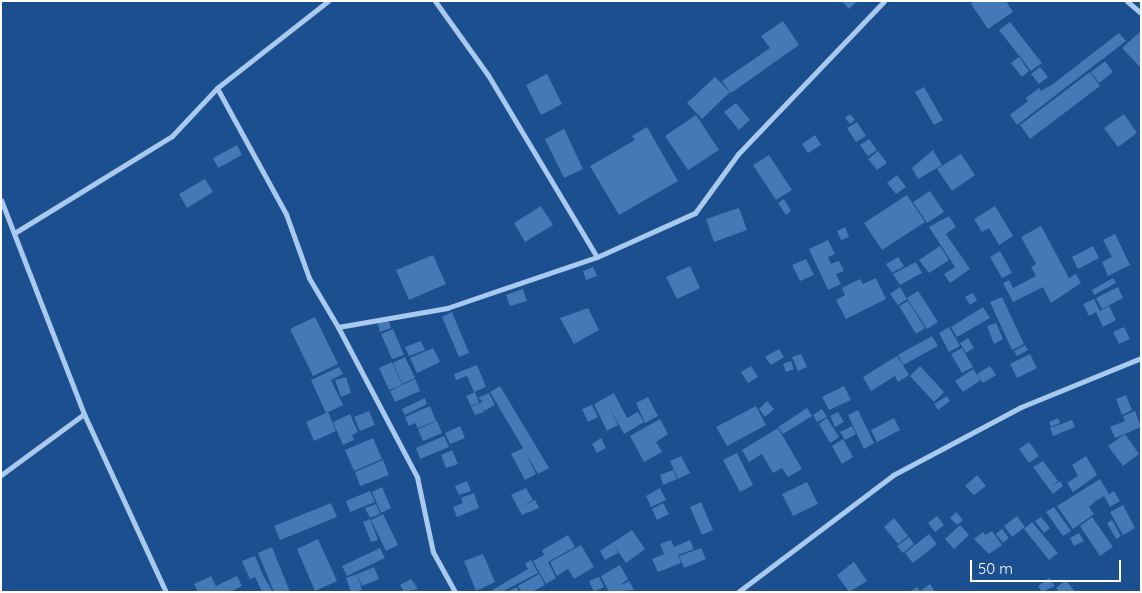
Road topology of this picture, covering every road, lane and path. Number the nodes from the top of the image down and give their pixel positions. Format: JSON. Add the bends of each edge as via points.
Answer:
{"nodes":[{"id":1,"x":328,"y":1,"type":"edge"},
{"id":2,"x":435,"y":1,"type":"edge"},
{"id":3,"x":884,"y":1,"type":"edge"},
{"id":4,"x":1127,"y":1,"type":"edge"},
{"id":5,"x":1141,"y":13,"type":"edge"},
{"id":6,"x":217,"y":88,"type":"junction"},
{"id":7,"x":1,"y":200,"type":"edge"},
{"id":8,"x":16,"y":232,"type":"junction"},
{"id":9,"x":597,"y":257,"type":"junction"},
{"id":10,"x":338,"y":327,"type":"junction"},
{"id":11,"x":1141,"y":358,"type":"edge"},
{"id":12,"x":84,"y":414,"type":"junction"},
{"id":13,"x":1,"y":475,"type":"edge"},
{"id":14,"x":166,"y":592,"type":"edge"},
{"id":15,"x":455,"y":592,"type":"edge"},
{"id":16,"x":738,"y":592,"type":"edge"}],
"edges":[{"from":1,"to":6,"type":"street"},
{"from":2,"to":9,"type":"street","via":[[488,75]]},
{"from":3,"to":9,"type":"street","via":[[738,154],[695,213]]},
{"from":4,"to":5,"type":"street"},
{"from":6,"to":8,"type":"street","via":[[172,136]]},
{"from":6,"to":10,"type":"street","via":[[286,214],[309,278]]},
{"from":7,"to":8,"type":"street"},
{"from":8,"to":12,"type":"street","via":[[26,272]]},
{"from":9,"to":10,"type":"street","via":[[447,308]]},
{"from":10,"to":15,"type":"street","via":[[417,477],[433,552]]},
{"from":11,"to":16,"type":"street","via":[[1021,407],[893,475]]},
{"from":12,"to":13,"type":"street"},
{"from":12,"to":14,"type":"street"}]}
